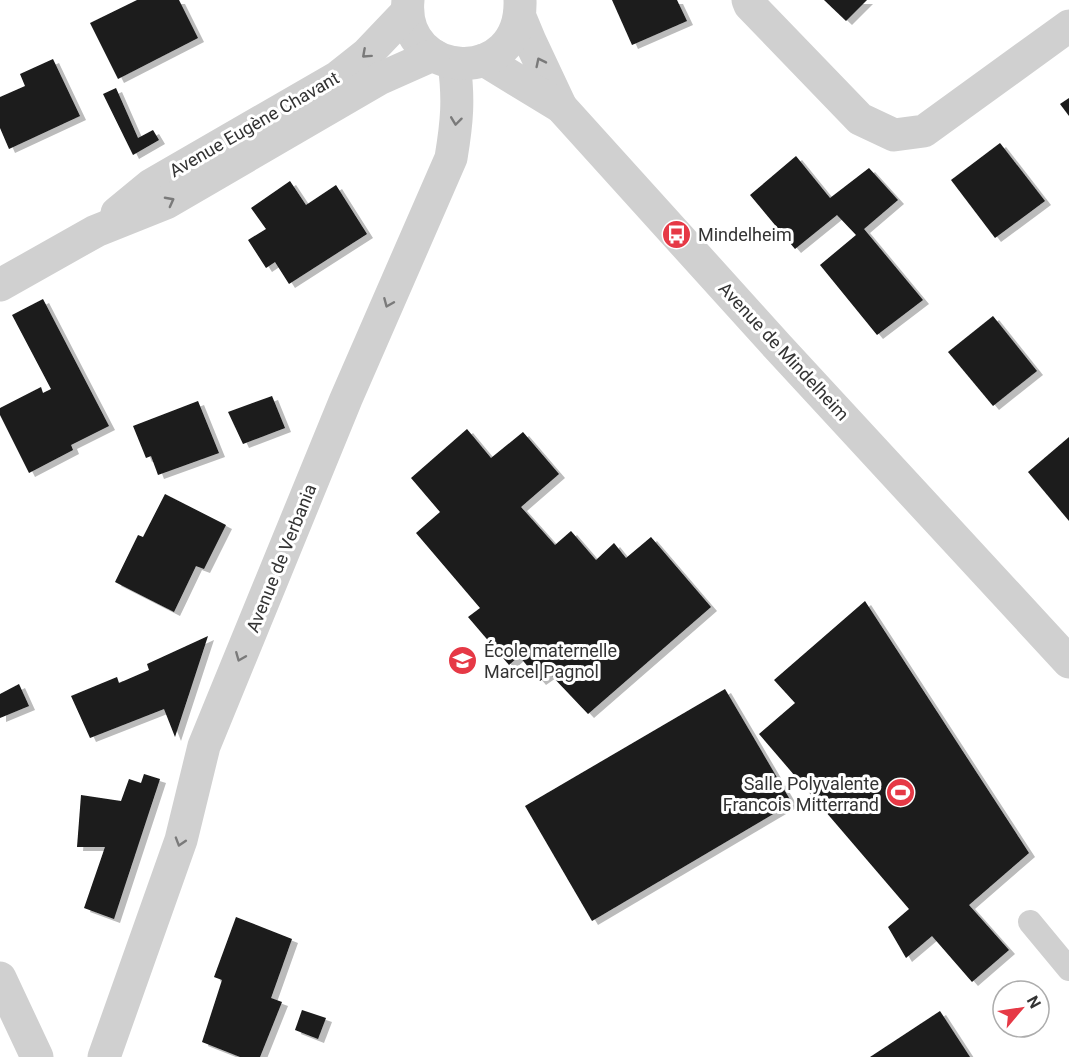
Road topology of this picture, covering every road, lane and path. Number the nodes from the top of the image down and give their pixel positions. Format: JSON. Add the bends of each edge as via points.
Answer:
{"nodes":[{"id":1,"x":748,"y":0,"type":"edge"},
{"id":2,"x":407,"y":6,"type":"edge"},
{"id":3,"x":520,"y":8,"type":"edge"},
{"id":4,"x":1069,"y":26,"type":"edge"},
{"id":5,"x":457,"y":60,"type":"junction"},
{"id":6,"x":561,"y":107,"type":"junction"},
{"id":7,"x":96,"y":231,"type":"junction"},
{"id":8,"x":0,"y":285,"type":"edge"},
{"id":9,"x":1069,"y":662,"type":"edge"},
{"id":10,"x":1030,"y":922,"type":"dead end"},
{"id":11,"x":1069,"y":969,"type":"edge"},
{"id":12,"x":0,"y":978,"type":"edge"},
{"id":13,"x":9,"y":1020,"type":"edge"},
{"id":14,"x":37,"y":1057,"type":"edge"},
{"id":15,"x":104,"y":1057,"type":"edge"}],
"edges":[{"from":1,"to":4,"type":"street","via":[[860,119],[894,135],[924,131]]},
{"from":2,"to":5,"type":"street","name":"Avenue de Mindelheim","via":[[411,29],[420,44]]},
{"from":2,"to":7,"type":"street","name":"Avenue Eugène Chavant","one_way":true,"via":[[367,54],[338,77],[151,185]]},
{"from":3,"to":5,"type":"street","name":"Avenue Eugène Chavant","via":[[513,36],[501,51]]},
{"from":6,"to":3,"type":"street","one_way":true,"via":[[530,41]]},
{"from":5,"to":6,"type":"street","name":"Avenue de Mindelheim"},
{"from":7,"to":5,"type":"street","name":"Avenue Eugène Chavant","one_way":true,"via":[[166,203],[379,79]]},
{"from":5,"to":15,"type":"street","name":"Avenue de Verbania","one_way":true,"via":[[457,118],[451,158],[346,399],[204,746],[181,840]]},
{"from":6,"to":9,"type":"street","name":"Avenue de Mindelheim"},
{"from":7,"to":8,"type":"street","name":"Avenue Eugène Chavant"},
{"from":10,"to":11,"type":"lane"},
{"from":12,"to":13,"type":"street"},
{"from":13,"to":14,"type":"street"}]}
